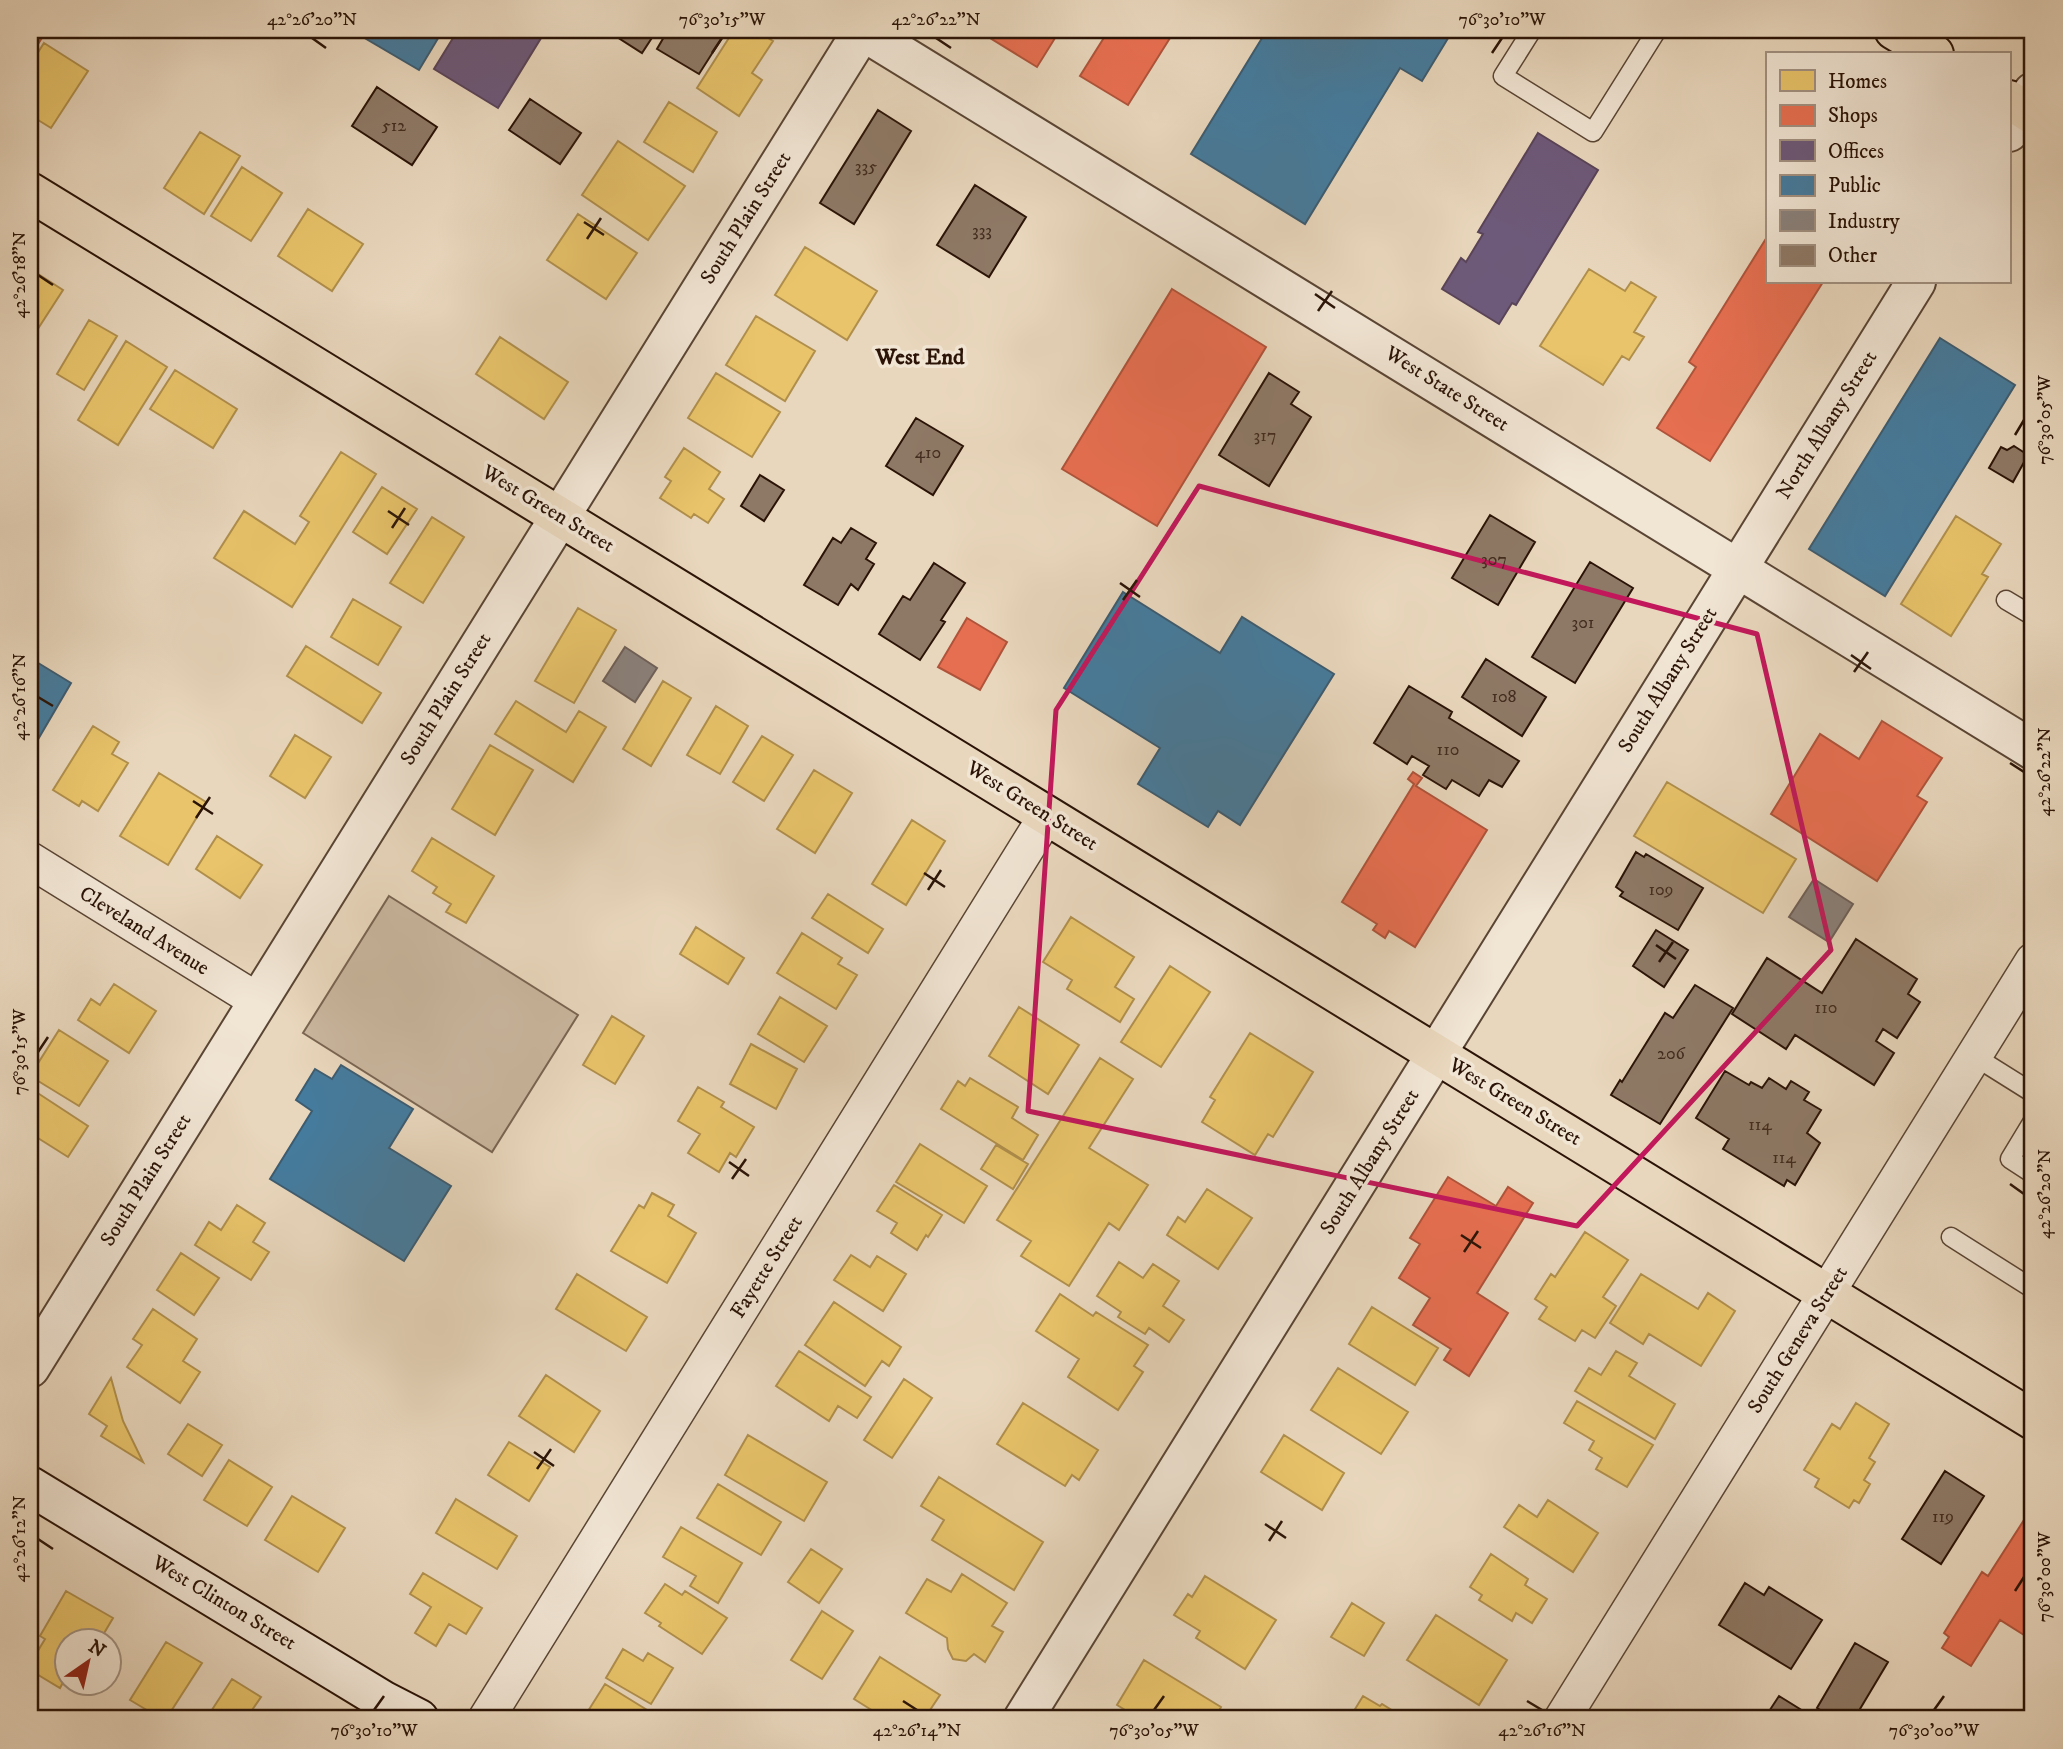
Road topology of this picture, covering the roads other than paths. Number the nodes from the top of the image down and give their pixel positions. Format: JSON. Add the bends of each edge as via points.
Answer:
{"nodes":[{"id":1,"x":862,"y":30,"type":"edge"},
{"id":2,"x":1532,"y":30,"type":"edge"},
{"id":3,"x":1657,"y":30,"type":"edge"},
{"id":4,"x":1894,"y":30,"type":"edge"},
{"id":5,"x":1931,"y":52,"type":"edge"},
{"id":6,"x":30,"y":192,"type":"edge"},
{"id":7,"x":1915,"y":284,"type":"edge"},
{"id":8,"x":560,"y":516,"type":"junction"},
{"id":9,"x":1738,"y":568,"type":"junction"},
{"id":10,"x":2006,"y":600,"type":"dead end"},
{"id":11,"x":2033,"y":616,"type":"edge"},
{"id":12,"x":2033,"y":750,"type":"edge"},
{"id":13,"x":1047,"y":815,"type":"junction"},
{"id":14,"x":30,"y":860,"type":"edge"},
{"id":15,"x":2033,"y":961,"type":"edge"},
{"id":16,"x":258,"y":1001,"type":"junction"},
{"id":17,"x":1437,"y":1054,"type":"junction"},
{"id":18,"x":1974,"y":1056,"type":"junction"},
{"id":19,"x":2033,"y":1093,"type":"edge"},
{"id":20,"x":2033,"y":1121,"type":"edge"},
{"id":21,"x":2033,"y":1174,"type":"edge"},
{"id":22,"x":1951,"y":1237,"type":"dead end"},
{"id":23,"x":2033,"y":1289,"type":"edge"},
{"id":24,"x":1827,"y":1294,"type":"junction"},
{"id":25,"x":30,"y":1368,"type":"edge"},
{"id":26,"x":2033,"y":1420,"type":"edge"},
{"id":27,"x":30,"y":1486,"type":"edge"},
{"id":28,"x":419,"y":1719,"type":"edge"},
{"id":29,"x":486,"y":1719,"type":"edge"},
{"id":30,"x":1023,"y":1719,"type":"edge"},
{"id":31,"x":1562,"y":1719,"type":"edge"}],
"edges":[{"from":1,"to":8,"type":"street","name":"South Plain Street"},
{"from":1,"to":9,"type":"street","name":"West State Street"},
{"from":2,"to":3,"type":"lane","via":[[1503,75],[1593,132]]},
{"from":4,"to":5,"type":"highway"},
{"from":6,"to":8,"type":"highway","name":"West Green Street"},
{"from":7,"to":9,"type":"street","name":"North Albany Street"},
{"from":8,"to":13,"type":"highway","name":"West Green Street"},
{"from":8,"to":16,"type":"street","name":"South Plain Street"},
{"from":9,"to":12,"type":"street","name":"West State Street"},
{"from":9,"to":17,"type":"street","name":"South Albany Street"},
{"from":10,"to":11,"type":"lane"},
{"from":13,"to":17,"type":"highway","name":"West Green Street"},
{"from":13,"to":29,"type":"street","name":"Fayette Street"},
{"from":14,"to":16,"type":"street","name":"Cleveland Avenue"},
{"from":15,"to":18,"type":"street","name":"South Geneva Street"},
{"from":16,"to":25,"type":"street","name":"South Plain Street"},
{"from":17,"to":24,"type":"highway","name":"West Green Street"},
{"from":17,"to":30,"type":"street","name":"South Albany Street"},
{"from":18,"to":19,"type":"lane"},
{"from":18,"to":24,"type":"street","name":"South Geneva Street"},
{"from":20,"to":21,"type":"lane","via":[[2010,1159]]},
{"from":22,"to":23,"type":"lane"},
{"from":24,"to":26,"type":"highway","name":"West Green Street"},
{"from":24,"to":31,"type":"street","name":"South Geneva Street"},
{"from":27,"to":28,"type":"street","name":"West Clinton Street"}]}
